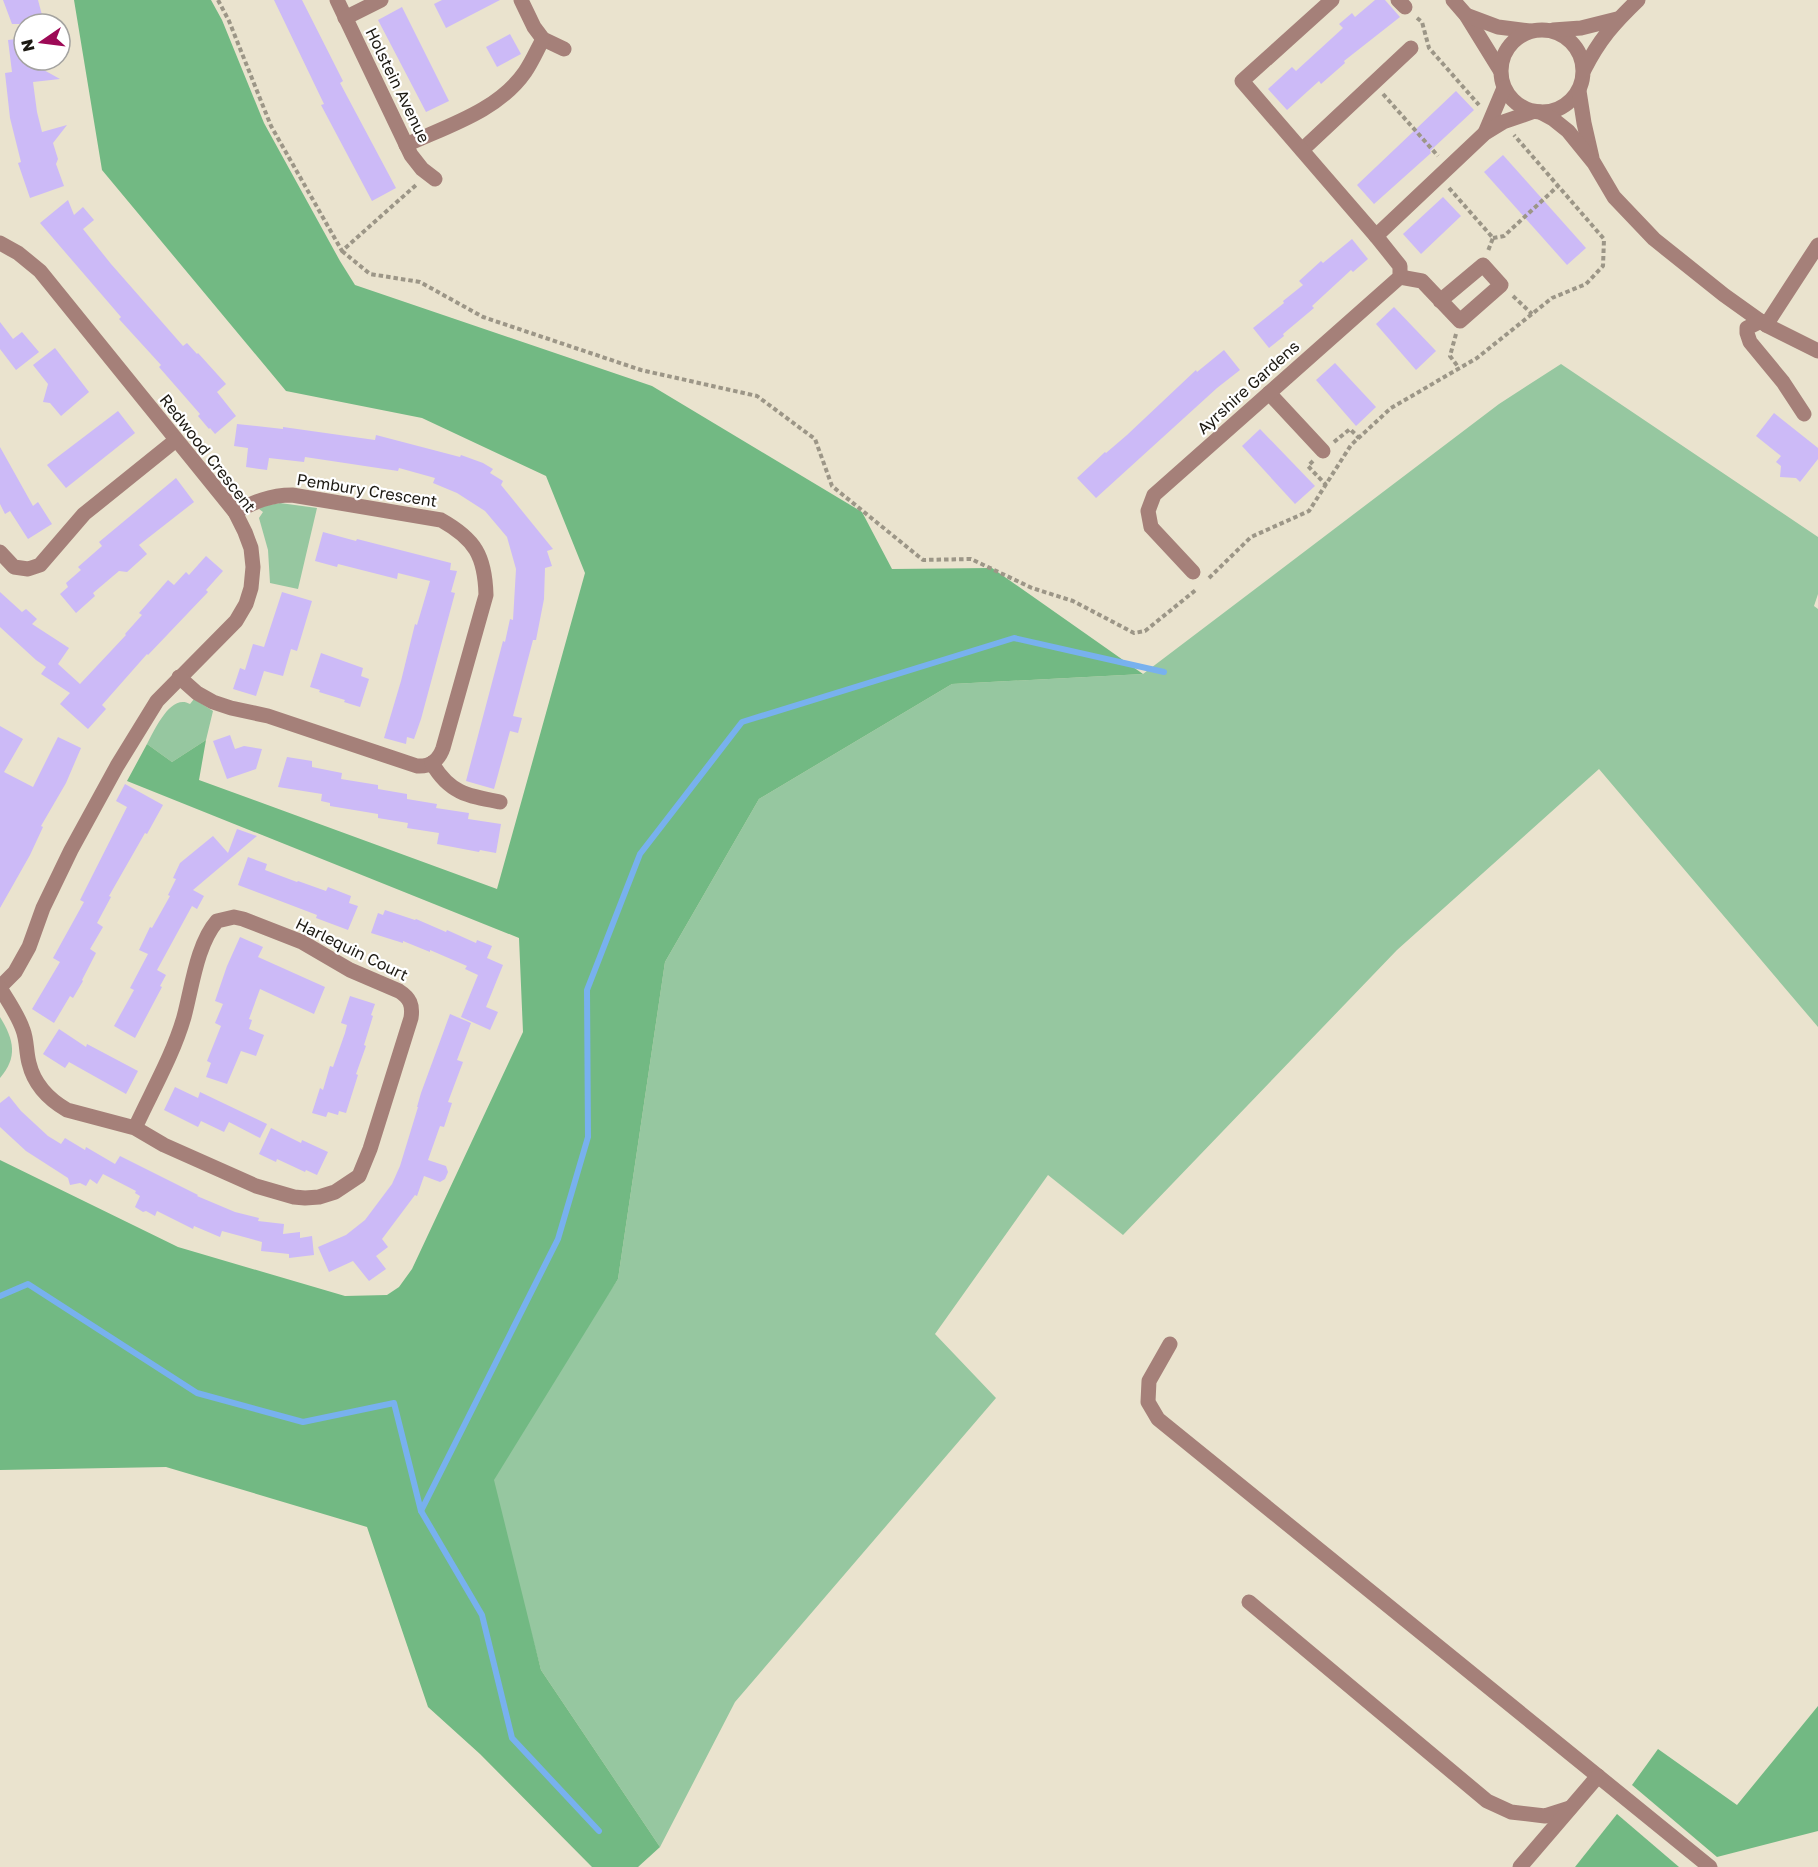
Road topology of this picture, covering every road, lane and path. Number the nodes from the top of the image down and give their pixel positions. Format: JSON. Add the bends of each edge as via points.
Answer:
{"nodes":[{"id":1,"x":218,"y":0,"type":"edge"},
{"id":2,"x":337,"y":0,"type":"edge"},
{"id":3,"x":381,"y":0,"type":"edge"},
{"id":4,"x":521,"y":0,"type":"edge"},
{"id":5,"x":1332,"y":0,"type":"edge"},
{"id":6,"x":1453,"y":0,"type":"edge"},
{"id":7,"x":1638,"y":0,"type":"edge"},
{"id":8,"x":1402,"y":4,"type":"edge"},
{"id":9,"x":1466,"y":15,"type":"junction"},
{"id":10,"x":345,"y":18,"type":"junction"},
{"id":11,"x":1617,"y":19,"type":"junction"},
{"id":12,"x":1553,"y":30,"type":"junction"},
{"id":13,"x":1530,"y":31,"type":"junction"},
{"id":14,"x":543,"y":39,"type":"junction"},
{"id":15,"x":564,"y":48,"type":"dead end"},
{"id":16,"x":1411,"y":48,"type":"dead end"},
{"id":17,"x":1500,"y":69,"type":"junction"},
{"id":18,"x":1584,"y":70,"type":"junction"},
{"id":19,"x":1374,"y":83,"type":"junction"},
{"id":20,"x":1504,"y":88,"type":"junction"},
{"id":21,"x":1579,"y":91,"type":"junction"},
{"id":22,"x":1536,"y":112,"type":"junction"},
{"id":23,"x":1498,"y":117,"type":"junction"},
{"id":24,"x":406,"y":145,"type":"junction"},
{"id":25,"x":1302,"y":150,"type":"junction"},
{"id":26,"x":1594,"y":164,"type":"junction"},
{"id":27,"x":1443,"y":172,"type":"junction"},
{"id":28,"x":432,"y":176,"type":"joint"},
{"id":29,"x":1558,"y":186,"type":"junction"},
{"id":30,"x":1376,"y":236,"type":"junction"},
{"id":31,"x":1493,"y":238,"type":"junction"},
{"id":32,"x":0,"y":243,"type":"edge"},
{"id":33,"x":1818,"y":245,"type":"edge"},
{"id":34,"x":342,"y":251,"type":"junction"},
{"id":35,"x":1483,"y":265,"type":"junction"},
{"id":36,"x":1400,"y":277,"type":"junction"},
{"id":37,"x":1501,"y":285,"type":"junction"},
{"id":38,"x":1440,"y":301,"type":"junction"},
{"id":39,"x":1532,"y":314,"type":"junction"},
{"id":40,"x":1460,"y":321,"type":"junction"},
{"id":41,"x":1763,"y":323,"type":"junction"},
{"id":42,"x":1818,"y":351,"type":"edge"},
{"id":43,"x":1459,"y":368,"type":"junction"},
{"id":44,"x":1269,"y":393,"type":"junction"},
{"id":45,"x":1804,"y":414,"type":"dead end"},
{"id":46,"x":176,"y":440,"type":"junction"},
{"id":47,"x":1323,"y":451,"type":"dead end"},
{"id":48,"x":235,"y":512,"type":"junction"},
{"id":49,"x":0,"y":552,"type":"edge"},
{"id":50,"x":1193,"y":572,"type":"dead end"},
{"id":51,"x":180,"y":677,"type":"junction"},
{"id":52,"x":432,"y":763,"type":"junction"},
{"id":53,"x":500,"y":802,"type":"dead end"},
{"id":54,"x":0,"y":988,"type":"edge"},
{"id":55,"x":135,"y":1128,"type":"junction"},
{"id":56,"x":1170,"y":1344,"type":"dead end"},
{"id":57,"x":1249,"y":1602,"type":"dead end"},
{"id":58,"x":1598,"y":1776,"type":"junction"},
{"id":59,"x":1570,"y":1808,"type":"junction"},
{"id":60,"x":1520,"y":1867,"type":"edge"},
{"id":61,"x":1710,"y":1867,"type":"edge"}],
"edges":[{"from":1,"to":34,"type":"path","via":[[271,126]]},
{"from":2,"to":10,"type":"street","name":"Holstein Avenue"},
{"from":3,"to":10,"type":"street"},
{"from":4,"to":14,"type":"street"},
{"from":5,"to":25,"type":"street","via":[[1242,81]]},
{"from":6,"to":9,"type":"street"},
{"from":7,"to":11,"type":"street"},
{"from":8,"to":23,"type":"path","via":[[1422,22],[1429,48],[1478,105]]},
{"from":9,"to":13,"type":"street","via":[[1498,27]]},
{"from":9,"to":17,"type":"street"},
{"from":10,"to":24,"type":"street","name":"Holstein Avenue"},
{"from":11,"to":12,"type":"street"},
{"from":11,"to":18,"type":"street"},
{"from":12,"to":13,"type":"street"},
{"from":12,"to":18,"type":"street","via":[[1570,39],[1581,54]]},
{"from":13,"to":17,"type":"street","via":[[1517,37],[1505,51]]},
{"from":14,"to":15,"type":"street"},
{"from":14,"to":24,"type":"street","via":[[525,73],[505,94],[459,122]]},
{"from":16,"to":19,"type":"street"},
{"from":17,"to":20,"type":"street"},
{"from":18,"to":21,"type":"street"},
{"from":19,"to":25,"type":"street"},
{"from":19,"to":27,"type":"path"},
{"from":20,"to":22,"type":"street","via":[[1515,103]]},
{"from":20,"to":23,"type":"street"},
{"from":21,"to":22,"type":"street","via":[[1567,105],[1550,112]]},
{"from":21,"to":26,"type":"street"},
{"from":22,"to":23,"type":"street"},
{"from":22,"to":26,"type":"street","via":[[1568,131]]},
{"from":23,"to":27,"type":"street"},
{"from":23,"to":29,"type":"path"},
{"from":24,"to":28,"type":"street","name":"Holstein Avenue","via":[[422,169]]},
{"from":25,"to":30,"type":"street"},
{"from":26,"to":41,"type":"street","via":[[1614,197],[1654,239]]},
{"from":27,"to":30,"type":"street"},
{"from":27,"to":31,"type":"path"},
{"from":28,"to":34,"type":"path"},
{"from":29,"to":31,"type":"path","via":[[1504,236]]},
{"from":29,"to":39,"type":"path","via":[[1604,239],[1603,266],[1586,284],[1552,298]]},
{"from":30,"to":36,"type":"street","via":[[1400,266]]},
{"from":31,"to":35,"type":"path"},
{"from":32,"to":46,"type":"street","name":"Redwood Crescent","via":[[40,271]]},
{"from":33,"to":41,"type":"street"},
{"from":34,"to":43,"type":"path","via":[[370,274],[420,282],[483,317],[641,369],[757,396],[815,440],[832,486],[923,560],[971,559],[1032,588],[1073,601],[1134,633],[1145,631],[1185,600],[1251,537],[1309,511],[1351,445],[1391,408]]},
{"from":35,"to":37,"type":"street"},
{"from":35,"to":38,"type":"street"},
{"from":36,"to":38,"type":"street","via":[[1422,281]]},
{"from":36,"to":44,"type":"street","name":"Ayrshire Gardens"},
{"from":37,"to":39,"type":"path"},
{"from":37,"to":40,"type":"street"},
{"from":38,"to":40,"type":"street"},
{"from":39,"to":43,"type":"path"},
{"from":40,"to":43,"type":"path","via":[[1450,356]]},
{"from":41,"to":42,"type":"street"},
{"from":41,"to":45,"type":"street","via":[[1747,328],[1750,342]]},
{"from":44,"to":47,"type":"street"},
{"from":44,"to":50,"type":"street","name":"Ayrshire Gardens","via":[[1154,495],[1148,511],[1151,527]]},
{"from":46,"to":48,"type":"street","name":"Redwood Crescent"},
{"from":46,"to":49,"type":"street","via":[[84,514],[40,565],[28,569],[14,567]]},
{"from":48,"to":51,"type":"street","name":"Redwood Crescent","via":[[251,548],[253,567],[246,604],[236,621]]},
{"from":48,"to":52,"type":"street","name":"Pembury Crescent","via":[[268,497],[292,495],[441,520],[473,544],[486,575],[486,595],[443,748]]},
{"from":51,"to":52,"type":"street","via":[[213,702],[268,716],[417,766]]},
{"from":51,"to":54,"type":"street","name":"Redwood Crescent","via":[[157,701],[117,766],[71,850],[29,947],[15,972]]},
{"from":52,"to":53,"type":"street","via":[[456,791]]},
{"from":54,"to":55,"type":"street","name":"Harlequin Court","via":[[23,1030],[36,1082],[47,1096],[66,1110]]},
{"from":55,"to":55,"type":"street","name":"Harlequin Court","via":[[171,1053],[191,982],[208,934],[217,921],[234,917],[302,942],[350,970],[399,991],[410,1002],[411,1018],[365,1164],[359,1176],[335,1192],[306,1198],[279,1194],[195,1159]]},
{"from":56,"to":58,"type":"street","via":[[1149,1381],[1148,1402],[1158,1419]]},
{"from":57,"to":59,"type":"street","via":[[1487,1801],[1511,1812],[1545,1816]]},
{"from":58,"to":59,"type":"street"},
{"from":58,"to":61,"type":"street"},
{"from":59,"to":60,"type":"street"}]}
